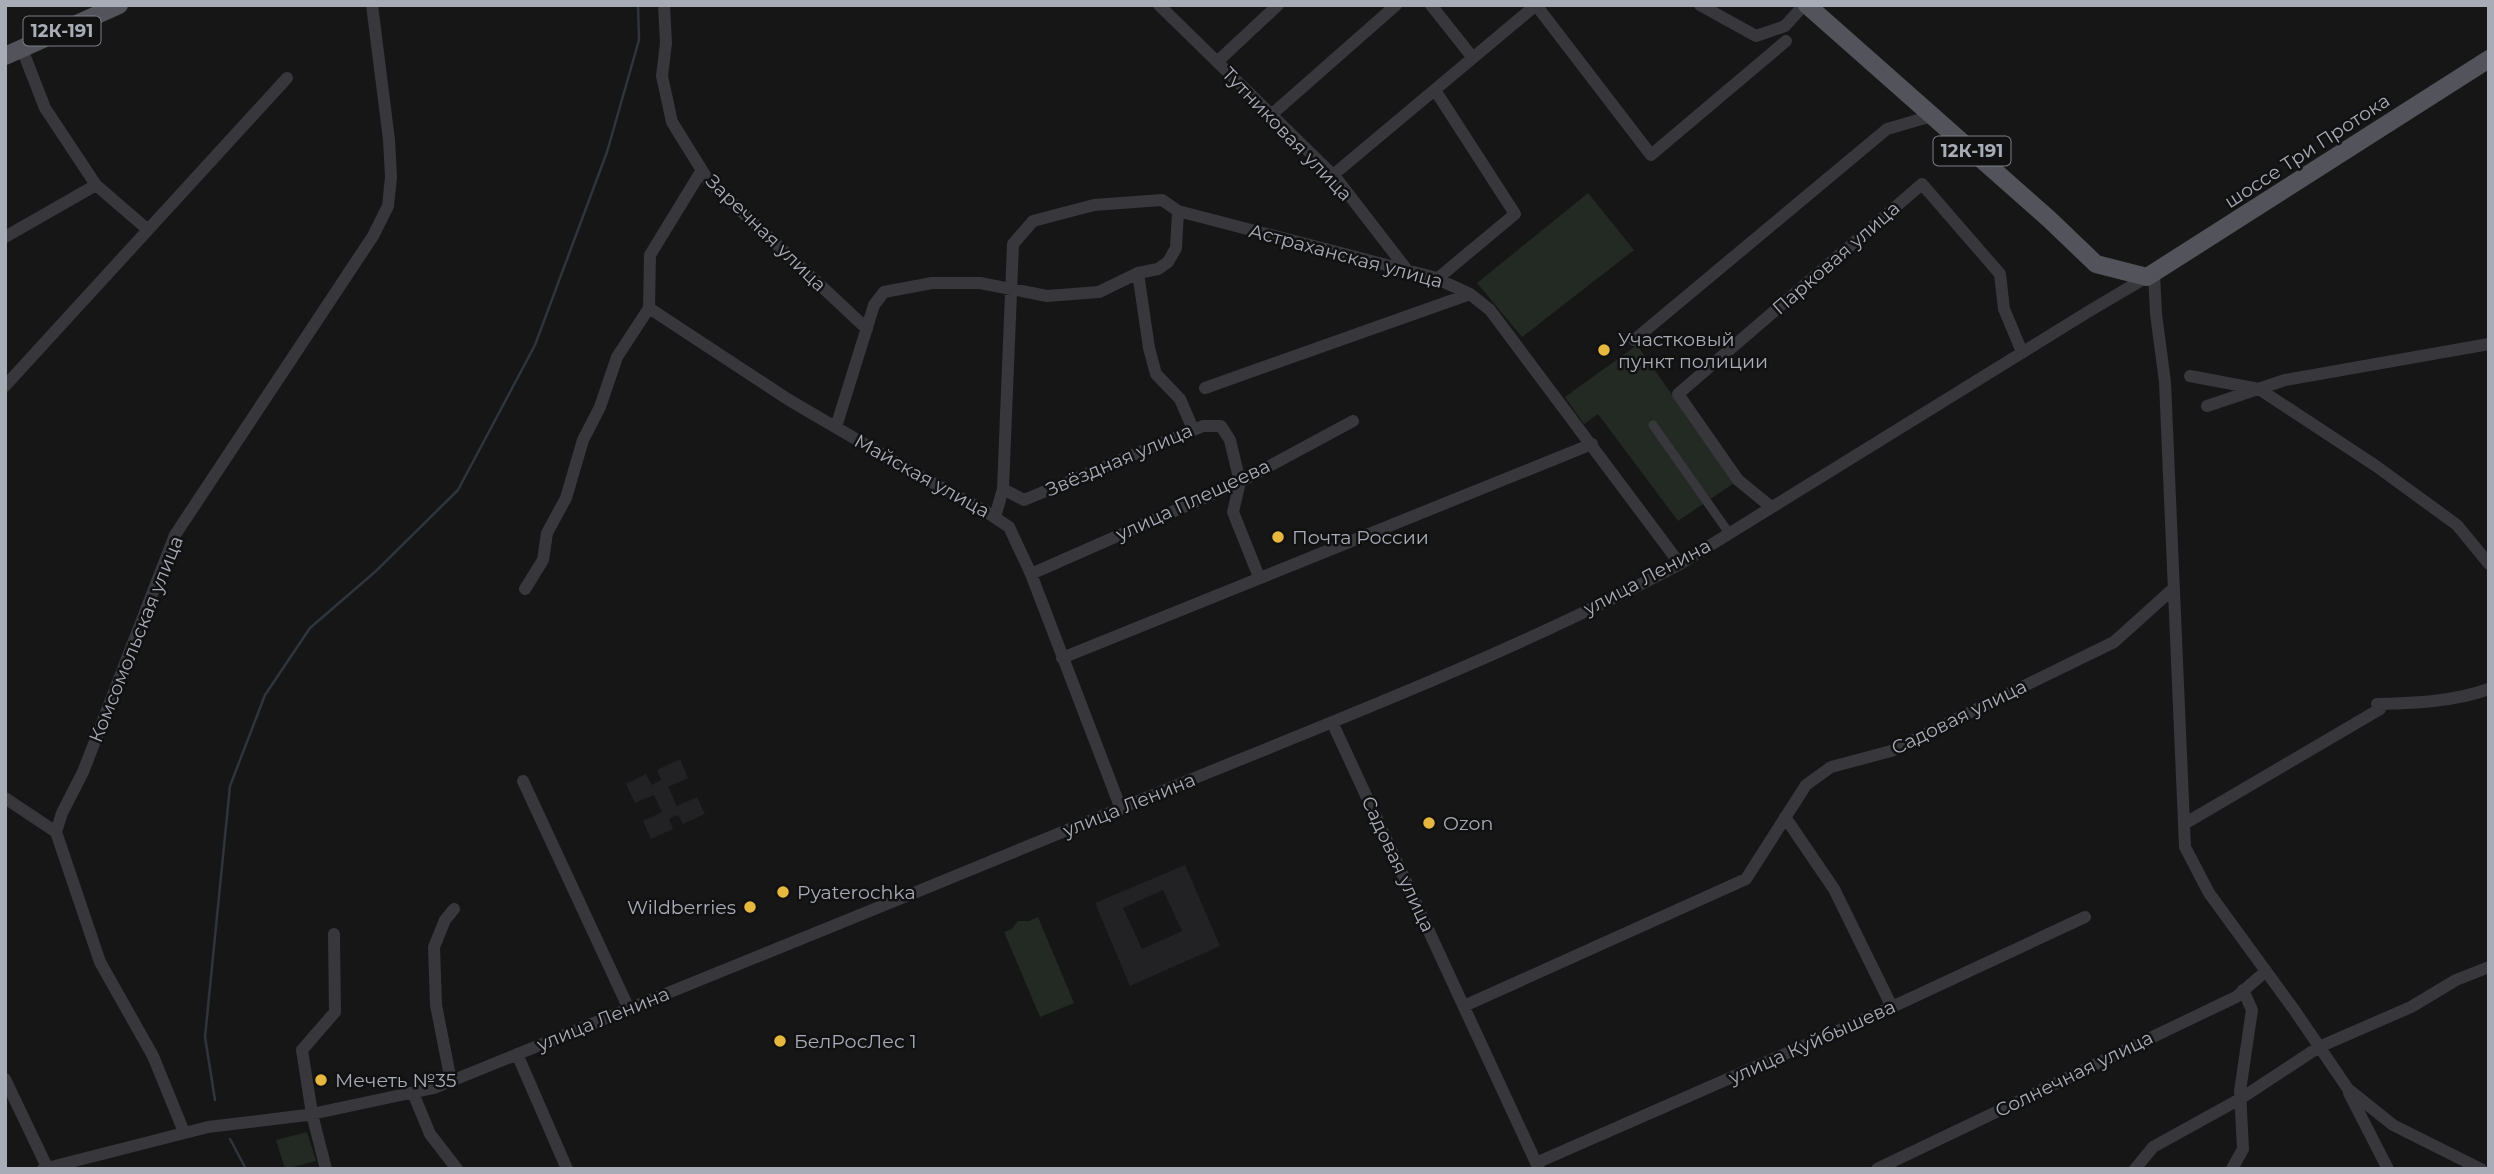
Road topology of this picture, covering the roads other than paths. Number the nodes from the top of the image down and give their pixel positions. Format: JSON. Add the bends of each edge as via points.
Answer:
{"nodes":[{"id":1,"x":119,"y":5,"type":"edge"},
{"id":2,"x":372,"y":5,"type":"edge"},
{"id":3,"x":664,"y":5,"type":"edge"},
{"id":4,"x":1159,"y":5,"type":"edge"},
{"id":5,"x":1278,"y":5,"type":"edge"},
{"id":6,"x":1396,"y":5,"type":"edge"},
{"id":7,"x":1431,"y":5,"type":"edge"},
{"id":8,"x":1536,"y":5,"type":"edge"},
{"id":9,"x":1700,"y":5,"type":"edge"},
{"id":10,"x":1805,"y":5,"type":"edge"},
{"id":11,"x":1786,"y":41,"type":"dead end"},
{"id":12,"x":22,"y":49,"type":"junction"},
{"id":13,"x":5,"y":56,"type":"edge"},
{"id":14,"x":1473,"y":58,"type":"junction"},
{"id":15,"x":2489,"y":59,"type":"edge"},
{"id":16,"x":1217,"y":62,"type":"junction"},
{"id":17,"x":287,"y":78,"type":"dead end"},
{"id":18,"x":1435,"y":90,"type":"junction"},
{"id":19,"x":1271,"y":115,"type":"junction"},
{"id":20,"x":1932,"y":116,"type":"junction"},
{"id":21,"x":702,"y":170,"type":"junction"},
{"id":22,"x":1332,"y":175,"type":"junction"},
{"id":23,"x":96,"y":184,"type":"junction"},
{"id":24,"x":1178,"y":211,"type":"junction"},
{"id":25,"x":147,"y":229,"type":"junction"},
{"id":26,"x":5,"y":236,"type":"edge"},
{"id":27,"x":1407,"y":270,"type":"junction"},
{"id":28,"x":1138,"y":273,"type":"junction"},
{"id":29,"x":2150,"y":275,"type":"junction"},
{"id":30,"x":1437,"y":279,"type":"junction"},
{"id":31,"x":1011,"y":288,"type":"junction"},
{"id":32,"x":1469,"y":294,"type":"junction"},
{"id":33,"x":649,"y":308,"type":"junction"},
{"id":34,"x":867,"y":329,"type":"junction"},
{"id":35,"x":1634,"y":340,"type":"dead end"},
{"id":36,"x":2489,"y":344,"type":"edge"},
{"id":37,"x":2022,"y":352,"type":"junction"},
{"id":38,"x":2190,"y":376,"type":"dead end"},
{"id":39,"x":5,"y":386,"type":"edge"},
{"id":40,"x":1205,"y":388,"type":"dead end"},
{"id":41,"x":2259,"y":389,"type":"junction"},
{"id":42,"x":2207,"y":406,"type":"dead end"},
{"id":43,"x":1353,"y":421,"type":"dead end"},
{"id":44,"x":1653,"y":425,"type":"dead end"},
{"id":45,"x":836,"y":427,"type":"junction"},
{"id":46,"x":1193,"y":429,"type":"junction"},
{"id":47,"x":1591,"y":444,"type":"junction"},
{"id":48,"x":1240,"y":482,"type":"junction"},
{"id":49,"x":1003,"y":489,"type":"junction"},
{"id":50,"x":1771,"y":507,"type":"junction"},
{"id":51,"x":995,"y":517,"type":"junction"},
{"id":52,"x":1729,"y":533,"type":"junction"},
{"id":53,"x":1680,"y":564,"type":"junction"},
{"id":54,"x":2489,"y":564,"type":"edge"},
{"id":55,"x":1031,"y":575,"type":"junction"},
{"id":56,"x":1259,"y":577,"type":"junction"},
{"id":57,"x":2174,"y":588,"type":"junction"},
{"id":58,"x":525,"y":589,"type":"dead end"},
{"id":59,"x":1062,"y":658,"type":"junction"},
{"id":60,"x":2489,"y":689,"type":"edge"},
{"id":61,"x":1332,"y":722,"type":"junction"},
{"id":62,"x":523,"y":782,"type":"dead end"},
{"id":63,"x":5,"y":798,"type":"edge"},
{"id":64,"x":1121,"y":808,"type":"junction"},
{"id":65,"x":1785,"y":817,"type":"junction"},
{"id":66,"x":2184,"y":824,"type":"junction"},
{"id":67,"x":56,"y":832,"type":"junction"},
{"id":68,"x":454,"y":909,"type":"dead end"},
{"id":69,"x":2085,"y":916,"type":"dead end"},
{"id":70,"x":334,"y":934,"type":"dead end"},
{"id":71,"x":2489,"y":967,"type":"edge"},
{"id":72,"x":2266,"y":971,"type":"junction"},
{"id":73,"x":2243,"y":990,"type":"junction"},
{"id":74,"x":1464,"y":1006,"type":"junction"},
{"id":75,"x":1892,"y":1007,"type":"junction"},
{"id":76,"x":629,"y":1009,"type":"junction"},
{"id":77,"x":2319,"y":1047,"type":"junction"},
{"id":78,"x":517,"y":1054,"type":"junction"},
{"id":79,"x":5,"y":1079,"type":"edge"},
{"id":80,"x":451,"y":1081,"type":"junction"},
{"id":81,"x":2348,"y":1089,"type":"junction"},
{"id":82,"x":413,"y":1093,"type":"junction"},
{"id":83,"x":2240,"y":1099,"type":"junction"},
{"id":84,"x":312,"y":1114,"type":"junction"},
{"id":85,"x":184,"y":1132,"type":"junction"},
{"id":86,"x":79,"y":1164,"type":"edge"},
{"id":87,"x":1538,"y":1166,"type":"edge"},
{"id":88,"x":45,"y":1168,"type":"edge"},
{"id":89,"x":326,"y":1169,"type":"edge"},
{"id":90,"x":457,"y":1169,"type":"edge"},
{"id":91,"x":567,"y":1169,"type":"edge"},
{"id":92,"x":1877,"y":1169,"type":"edge"},
{"id":93,"x":2135,"y":1169,"type":"edge"},
{"id":94,"x":2232,"y":1169,"type":"edge"},
{"id":95,"x":2388,"y":1169,"type":"edge"},
{"id":96,"x":2481,"y":1169,"type":"edge"}],
"edges":[{"from":1,"to":12,"type":"main road","number":"12К-191"},
{"from":2,"to":67,"type":"street","name":"Комсомольская улица","via":[[389,140],[388,206],[373,236],[175,535]]},
{"from":3,"to":21,"type":"street","name":"Заречная улица","via":[[662,76],[672,122]]},
{"from":4,"to":16,"type":"street","name":"Тутниковая улица"},
{"from":5,"to":16,"type":"street"},
{"from":6,"to":19,"type":"street"},
{"from":7,"to":14,"type":"street"},
{"from":8,"to":11,"type":"street","via":[[1651,155]]},
{"from":8,"to":14,"type":"street"},
{"from":9,"to":10,"type":"street","via":[[1756,36],[1785,26]]},
{"from":10,"to":20,"type":"main road","number":"12К-191"},
{"from":12,"to":13,"type":"main road","number":"12К-191"},
{"from":12,"to":23,"type":"street","via":[[45,108]]},
{"from":14,"to":18,"type":"street"},
{"from":15,"to":29,"type":"main road","name":"шоссе Три Протока"},
{"from":16,"to":19,"type":"street","name":"Тутниковая улица"},
{"from":17,"to":25,"type":"street"},
{"from":18,"to":22,"type":"street"},
{"from":18,"to":30,"type":"street","via":[[1515,214]]},
{"from":19,"to":22,"type":"street","name":"Тутниковая улица"},
{"from":20,"to":29,"type":"main road","number":"12К-191","via":[[2096,264]]},
{"from":20,"to":35,"type":"street","via":[[1887,129]]},
{"from":21,"to":33,"type":"street","via":[[650,255]]},
{"from":21,"to":34,"type":"street","name":"Заречная улица"},
{"from":22,"to":27,"type":"street","name":"Тутниковая улица"},
{"from":23,"to":25,"type":"street"},
{"from":23,"to":26,"type":"street"},
{"from":24,"to":27,"type":"street","name":"Астраханская улица"},
{"from":24,"to":28,"type":"street","via":[[1176,248],[1168,262]]},
{"from":24,"to":31,"type":"street","name":"Астраханская улица","via":[[1162,200],[1094,205],[1033,222],[1013,244]]},
{"from":25,"to":39,"type":"street"},
{"from":27,"to":30,"type":"street","name":"Астраханская улица"},
{"from":28,"to":31,"type":"street","via":[[1099,292],[1047,296]]},
{"from":28,"to":46,"type":"street","via":[[1156,373],[1180,399]]},
{"from":29,"to":37,"type":"street","name":"улица Ленина"},
{"from":29,"to":57,"type":"street","via":[[2165,382]]},
{"from":30,"to":32,"type":"street","name":"Астраханская улица"},
{"from":31,"to":34,"type":"street","via":[[980,282],[932,283],[884,292],[874,305]]},
{"from":31,"to":49,"type":"street","name":"Астраханская улица"},
{"from":32,"to":40,"type":"street"},
{"from":32,"to":47,"type":"street","name":"Астраханская улица","via":[[1490,310]]},
{"from":33,"to":45,"type":"street","name":"Майская улица"},
{"from":33,"to":58,"type":"street","via":[[617,357],[583,440],[566,498],[547,533],[543,561]]},
{"from":34,"to":45,"type":"street"},
{"from":36,"to":41,"type":"street","via":[[2285,380]]},
{"from":37,"to":50,"type":"street","name":"улица Ленина"},
{"from":37,"to":50,"type":"street","name":"Парковая улица","via":[[2004,309],[2000,274],[1922,184],[1678,394],[1738,480]]},
{"from":38,"to":41,"type":"street"},
{"from":41,"to":42,"type":"street"},
{"from":41,"to":54,"type":"street","via":[[2457,526]]},
{"from":43,"to":48,"type":"street","name":"улица Плещеева"},
{"from":44,"to":52,"type":"street"},
{"from":45,"to":51,"type":"street","name":"Майская улица"},
{"from":46,"to":48,"type":"street","name":"Звёздная улица","via":[[1221,426],[1230,440]]},
{"from":46,"to":49,"type":"street","name":"Звёздная улица","via":[[1024,500]]},
{"from":47,"to":53,"type":"street","name":"Астраханская улица"},
{"from":47,"to":56,"type":"street"},
{"from":48,"to":55,"type":"street","name":"улица Плещеева"},
{"from":48,"to":56,"type":"street","via":[[1233,512]]},
{"from":49,"to":51,"type":"street","name":"Астраханская улица"},
{"from":50,"to":52,"type":"street","name":"улица Ленина"},
{"from":51,"to":55,"type":"street","name":"Майская улица","via":[[1009,527]]},
{"from":52,"to":53,"type":"street","name":"улица Ленина"},
{"from":53,"to":61,"type":"street","name":"улица Ленина","via":[[1491,655]]},
{"from":55,"to":59,"type":"street","name":"Майская улица"},
{"from":56,"to":59,"type":"street"},
{"from":57,"to":65,"type":"street","name":"Садовая улица","via":[[2114,642],[1891,751],[1831,767],[1806,785]]},
{"from":57,"to":66,"type":"street"},
{"from":59,"to":64,"type":"street","name":"Майская улица"},
{"from":60,"to":66,"type":"street","via":[[2465,698],[2378,707]]},
{"from":61,"to":64,"type":"street","name":"улица Ленина"},
{"from":61,"to":74,"type":"street","name":"Садовая улица"},
{"from":62,"to":76,"type":"street"},
{"from":63,"to":67,"type":"street"},
{"from":64,"to":76,"type":"street","name":"улица Ленина"},
{"from":65,"to":74,"type":"street","name":"Садовая улица","via":[[1745,878]]},
{"from":65,"to":75,"type":"street","via":[[1834,889]]},
{"from":66,"to":72,"type":"street","via":[[2185,847],[2209,893]]},
{"from":67,"to":85,"type":"street","via":[[100,962],[153,1056]]},
{"from":68,"to":80,"type":"street","via":[[434,947],[436,1005]]},
{"from":69,"to":75,"type":"street","name":"улица Куйбышева"},
{"from":70,"to":84,"type":"street","via":[[335,1012],[302,1050]]},
{"from":71,"to":77,"type":"street"},
{"from":72,"to":73,"type":"street","name":"Солнечная улица"},
{"from":72,"to":77,"type":"street"},
{"from":73,"to":83,"type":"street","via":[[2252,1010]]},
{"from":73,"to":92,"type":"street","name":"Солнечная улица"},
{"from":74,"to":87,"type":"street","name":"Садовая улица"},
{"from":75,"to":87,"type":"street","name":"улица Куйбышева"},
{"from":76,"to":78,"type":"street","name":"улица Ленина"},
{"from":77,"to":81,"type":"street"},
{"from":77,"to":83,"type":"street"},
{"from":78,"to":80,"type":"street","name":"улица Ленина"},
{"from":78,"to":91,"type":"street"},
{"from":79,"to":88,"type":"street"},
{"from":80,"to":82,"type":"street","name":"улица Ленина"},
{"from":81,"to":95,"type":"street"},
{"from":81,"to":96,"type":"street","via":[[2393,1125]]},
{"from":82,"to":84,"type":"street","name":"улица Ленина"},
{"from":82,"to":90,"type":"street","via":[[430,1134]]},
{"from":83,"to":93,"type":"street","via":[[2152,1147]]},
{"from":83,"to":94,"type":"street","via":[[2243,1149]]},
{"from":84,"to":85,"type":"street","name":"улица Ленина"},
{"from":84,"to":89,"type":"street"},
{"from":85,"to":86,"type":"street","name":"улица Ленина"},
{"from":86,"to":88,"type":"street","name":"улица Ленина"}]}
